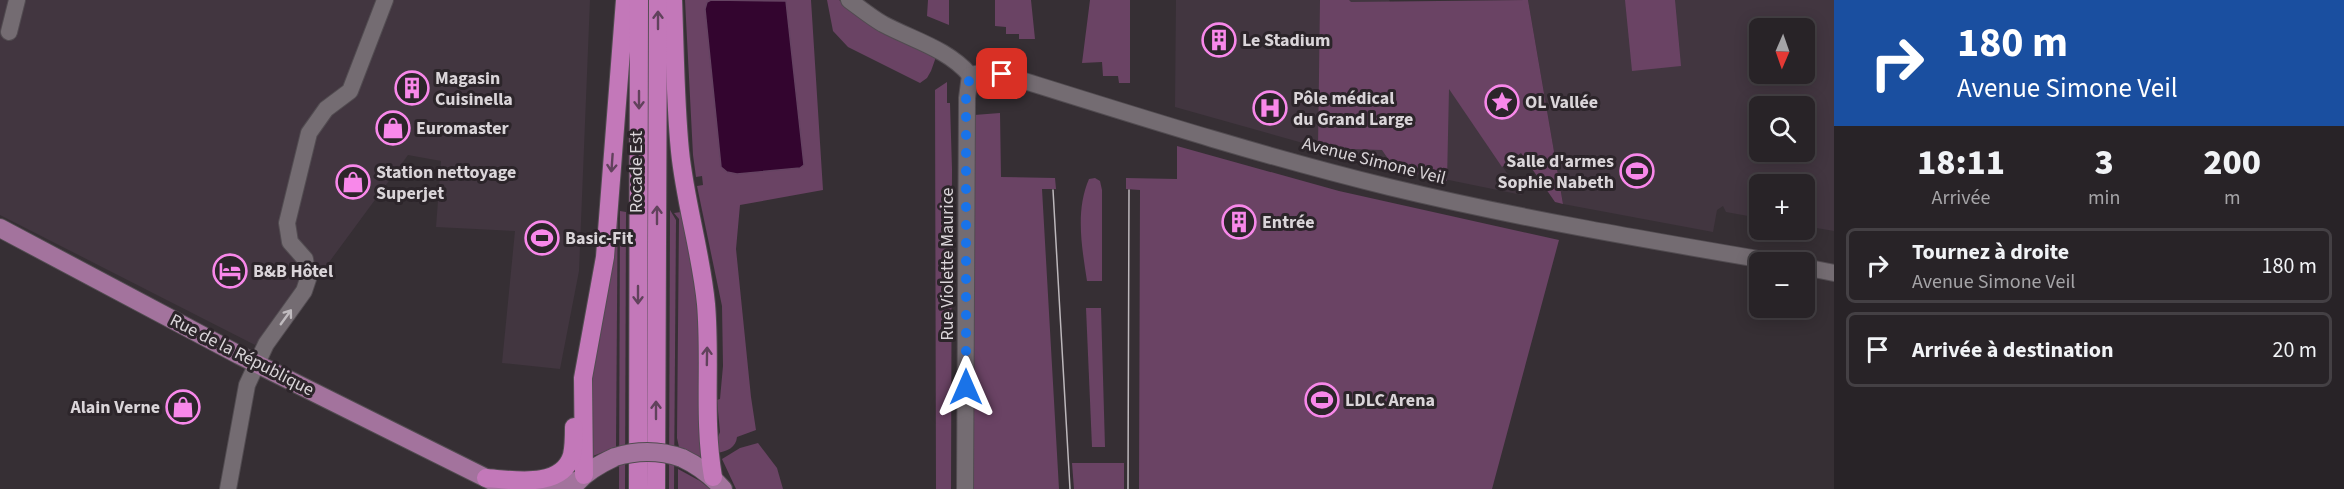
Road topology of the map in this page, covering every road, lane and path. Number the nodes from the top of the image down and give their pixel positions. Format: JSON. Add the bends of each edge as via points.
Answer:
{"nodes":[{"id":1,"x":17,"y":0,"type":"edge"},
{"id":2,"x":385,"y":0,"type":"edge"},
{"id":3,"x":625,"y":0,"type":"edge"},
{"id":4,"x":639,"y":0,"type":"edge"},
{"id":5,"x":658,"y":0,"type":"edge"},
{"id":6,"x":673,"y":0,"type":"edge"},
{"id":7,"x":849,"y":0,"type":"edge"},
{"id":8,"x":9,"y":32,"type":"dead end"},
{"id":9,"x":970,"y":75,"type":"junction"},
{"id":10,"x":0,"y":228,"type":"edge"},
{"id":11,"x":1749,"y":257,"type":"edge"},
{"id":12,"x":1815,"y":269,"type":"edge"},
{"id":13,"x":1834,"y":273,"type":"edge"},
{"id":14,"x":257,"y":363,"type":"junction"},
{"id":15,"x":583,"y":378,"type":"junction"},
{"id":16,"x":486,"y":478,"type":"junction"},
{"id":17,"x":578,"y":481,"type":"edge"},
{"id":18,"x":718,"y":483,"type":"edge"},
{"id":19,"x":228,"y":489,"type":"edge"},
{"id":20,"x":508,"y":489,"type":"edge"},
{"id":21,"x":638,"y":489,"type":"edge"},
{"id":22,"x":656,"y":489,"type":"edge"},
{"id":23,"x":965,"y":489,"type":"edge"}],
"edges":[{"from":1,"to":8,"type":"street"},
{"from":14,"to":2,"type":"street","one_way":true,"via":[[308,279],[305,259],[290,243],[287,224],[309,133],[326,109],[350,91]]},
{"from":3,"to":15,"type":"highway","one_way":true,"via":[[604,257]]},
{"from":4,"to":21,"type":"highway","name":"Rocade Est","one_way":true},
{"from":22,"to":5,"type":"highway","name":"Rocade Est","one_way":true},
{"from":18,"to":6,"type":"highway","one_way":true,"via":[[707,423],[705,300],[680,151]]},
{"from":7,"to":9,"type":"street","via":[[881,22],[947,54]]},
{"from":9,"to":11,"type":"street","name":"Avenue Simone Veil","via":[[1002,74],[1169,127],[1391,187],[1543,220]]},
{"from":9,"to":23,"type":"street","name":"Rue Violette Maurice","via":[[966,98]]},
{"from":10,"to":14,"type":"main road","name":"Rue de la République"},
{"from":12,"to":13,"type":"street"},
{"from":14,"to":16,"type":"main road","name":"Rue de la République"},
{"from":14,"to":19,"type":"street","via":[[247,385]]},
{"from":15,"to":16,"type":"highway","via":[[575,402],[572,456],[561,472],[538,482]]},
{"from":15,"to":17,"type":"highway"},
{"from":16,"to":17,"type":"main road","name":"Rue de la République","via":[[547,489]]},
{"from":16,"to":20,"type":"main road","name":"Rue de la République"},
{"from":17,"to":18,"type":"main road","name":"Rue de la République","bridge":true,"via":[[599,464],[642,451],[682,458],[699,466]]}]}
